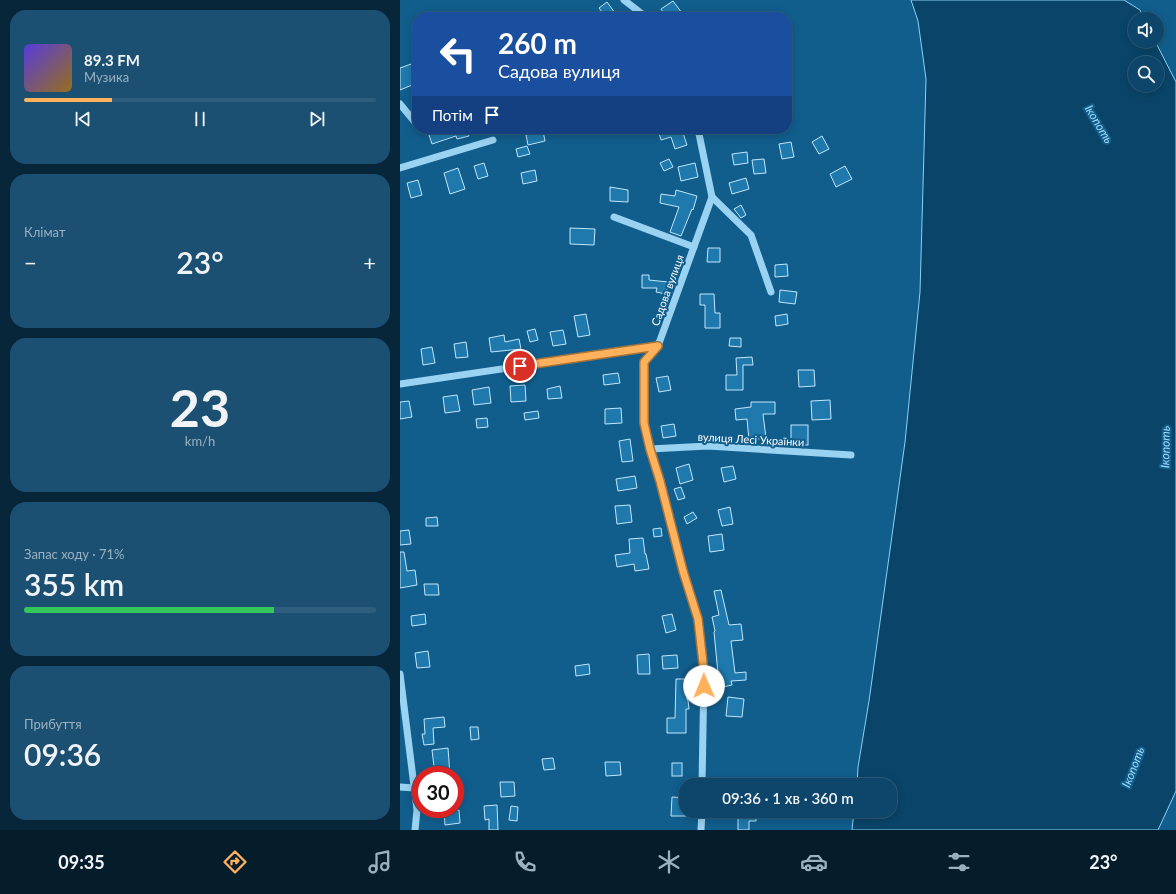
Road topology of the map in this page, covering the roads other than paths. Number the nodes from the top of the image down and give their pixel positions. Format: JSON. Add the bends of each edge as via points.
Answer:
{"nodes":[{"id":1,"x":624,"y":0,"type":"edge"},
{"id":2,"x":640,"y":12,"type":"edge"},
{"id":3,"x":400,"y":104,"type":"edge"},
{"id":4,"x":412,"y":119,"type":"edge"},
{"id":5,"x":699,"y":134,"type":"edge"},
{"id":6,"x":493,"y":140,"type":"dead end"},
{"id":7,"x":400,"y":168,"type":"edge"},
{"id":8,"x":712,"y":197,"type":"junction"},
{"id":9,"x":614,"y":217,"type":"dead end"},
{"id":10,"x":694,"y":247,"type":"junction"},
{"id":11,"x":771,"y":292,"type":"dead end"},
{"id":12,"x":658,"y":346,"type":"junction"},
{"id":13,"x":400,"y":384,"type":"edge"},
{"id":14,"x":650,"y":449,"type":"junction"},
{"id":15,"x":851,"y":456,"type":"dead end"},
{"id":16,"x":400,"y":674,"type":"edge"},
{"id":17,"x":412,"y":772,"type":"edge"},
{"id":18,"x":702,"y":778,"type":"edge"},
{"id":19,"x":400,"y":787,"type":"edge"},
{"id":20,"x":412,"y":788,"type":"edge"},
{"id":21,"x":416,"y":818,"type":"edge"},
{"id":22,"x":702,"y":818,"type":"edge"},
{"id":23,"x":415,"y":830,"type":"edge"},
{"id":24,"x":701,"y":830,"type":"edge"}],
"edges":[{"from":1,"to":2,"type":"street"},
{"from":3,"to":4,"type":"street"},
{"from":5,"to":8,"type":"street"},
{"from":6,"to":7,"type":"street"},
{"from":8,"to":10,"type":"street","name":"Садова вулиця"},
{"from":8,"to":11,"type":"street","via":[[752,235]]},
{"from":9,"to":10,"type":"street"},
{"from":10,"to":12,"type":"street","name":"Садова вулиця"},
{"from":12,"to":13,"type":"street"},
{"from":12,"to":14,"type":"street","via":[[644,362],[644,423]]},
{"from":14,"to":15,"type":"street","name":"вулиця Лесі Українки","via":[[708,446]]},
{"from":14,"to":18,"type":"street","via":[[698,619],[704,672]]},
{"from":16,"to":17,"type":"street"},
{"from":19,"to":20,"type":"street"},
{"from":21,"to":23,"type":"street"},
{"from":22,"to":24,"type":"street"}]}
